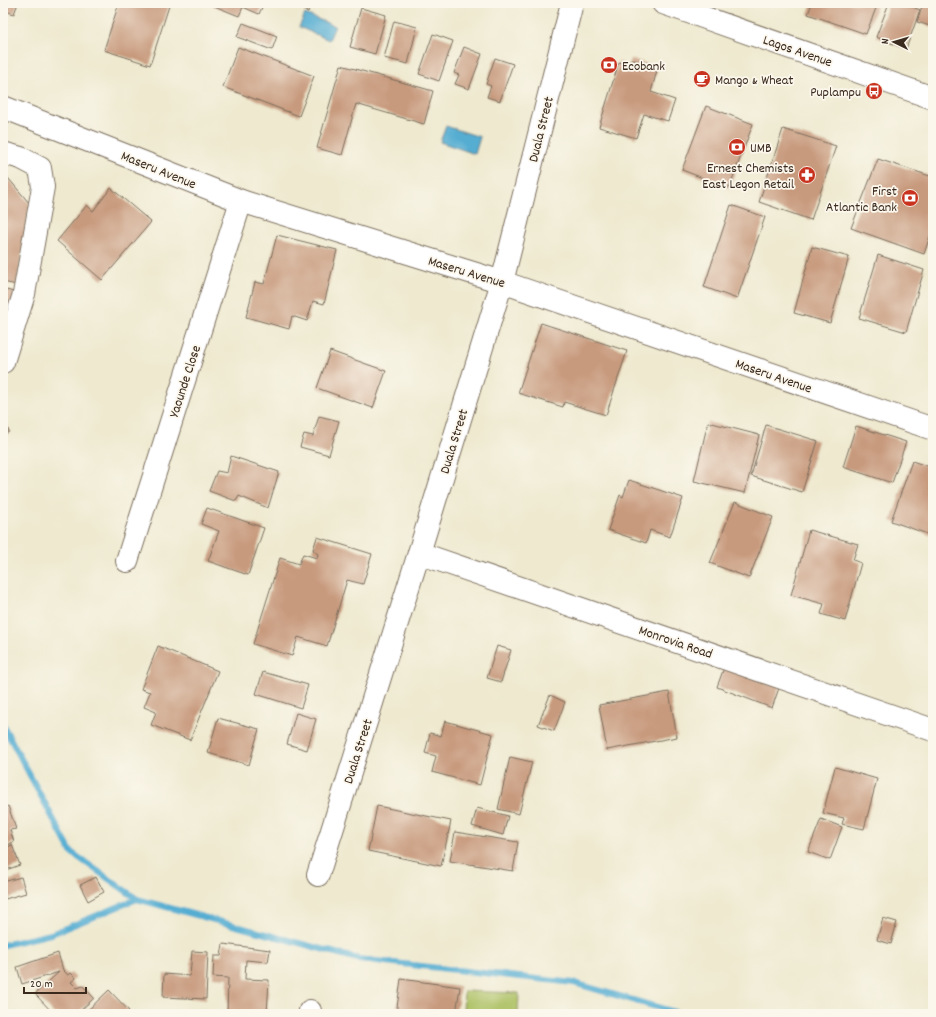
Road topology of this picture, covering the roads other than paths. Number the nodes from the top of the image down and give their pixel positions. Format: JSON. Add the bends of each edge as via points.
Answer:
{"nodes":[{"id":1,"x":572,"y":3,"type":"edge"},
{"id":2,"x":663,"y":3,"type":"edge"},
{"id":3,"x":933,"y":98,"type":"edge"},
{"id":4,"x":3,"y":106,"type":"edge"},
{"id":5,"x":3,"y":153,"type":"edge"},
{"id":6,"x":241,"y":201,"type":"junction"},
{"id":7,"x":502,"y":282,"type":"junction"},
{"id":8,"x":3,"y":362,"type":"edge"},
{"id":9,"x":933,"y":429,"type":"edge"},
{"id":10,"x":420,"y":553,"type":"junction"},
{"id":11,"x":127,"y":561,"type":"dead end"},
{"id":12,"x":933,"y":730,"type":"edge"},
{"id":13,"x":318,"y":875,"type":"dead end"}],
"edges":[{"from":1,"to":7,"type":"street","name":"Duala Street"},
{"from":2,"to":3,"type":"street","name":"Lagos Avenue"},
{"from":4,"to":6,"type":"street","name":"Maseru Avenue"},
{"from":5,"to":8,"type":"street","via":[[21,158],[40,168],[43,187],[24,294]]},
{"from":6,"to":7,"type":"street","name":"Maseru Avenue"},
{"from":6,"to":11,"type":"street","name":"Yaounde Close"},
{"from":7,"to":9,"type":"street","name":"Maseru Avenue"},
{"from":7,"to":10,"type":"street","name":"Duala Street"},
{"from":10,"to":12,"type":"street","name":"Monrovia Road"},
{"from":10,"to":13,"type":"street","name":"Duala Street"}]}
